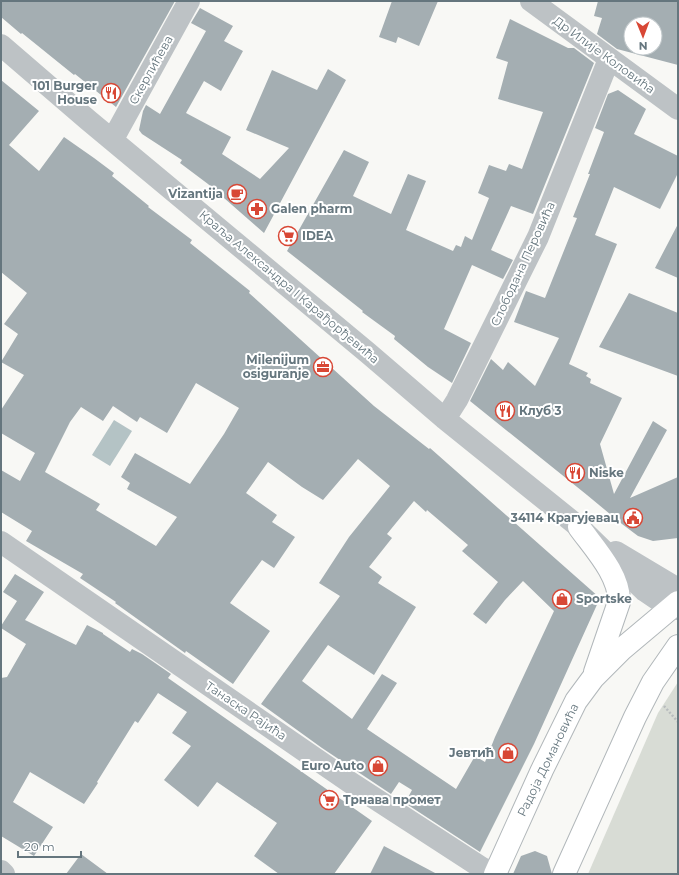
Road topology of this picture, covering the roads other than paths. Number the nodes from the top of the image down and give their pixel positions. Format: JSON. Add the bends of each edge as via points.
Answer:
{"nodes":[{"id":1,"x":189,"y":1,"type":"edge"},
{"id":2,"x":531,"y":1,"type":"edge"},
{"id":3,"x":1,"y":45,"type":"edge"},
{"id":4,"x":609,"y":59,"type":"junction"},
{"id":5,"x":678,"y":109,"type":"edge"},
{"id":6,"x":113,"y":139,"type":"junction"},
{"id":7,"x":445,"y":419,"type":"junction"},
{"id":8,"x":579,"y":527,"type":"junction"},
{"id":9,"x":1,"y":542,"type":"edge"},
{"id":10,"x":676,"y":602,"type":"edge"},
{"id":11,"x":678,"y":646,"type":"edge"},
{"id":12,"x":593,"y":678,"type":"junction"},
{"id":13,"x":1,"y":872,"type":"edge"},
{"id":14,"x":4,"y":874,"type":"edge"},
{"id":15,"x":495,"y":874,"type":"edge"},
{"id":16,"x":564,"y":874,"type":"edge"}],
"edges":[{"from":1,"to":6,"type":"street","name":"Скерлићева"},
{"from":2,"to":4,"type":"street","name":"Др Илије Коловића"},
{"from":3,"to":6,"type":"street","name":"Краља Александра I Карађорђевића"},
{"from":4,"to":5,"type":"street","name":"Др Илије Коловића"},
{"from":4,"to":7,"type":"street","name":"Слободана Перовића","via":[[538,237],[457,400]]},
{"from":6,"to":7,"type":"street","name":"Краља Александра I Карађорђевића"},
{"from":7,"to":8,"type":"street","name":"Краља Александра I Карађорђевића"},
{"from":8,"to":10,"type":"street","name":"Краља Александра I Карађорђевића","via":[[645,591]]},
{"from":8,"to":12,"type":"main road","via":[[613,575],[619,594],[619,602]]},
{"from":9,"to":15,"type":"street","name":"Танаска Рајића","via":[[348,781]]},
{"from":10,"to":12,"type":"main road","name":"Радоја Домановића"},
{"from":11,"to":16,"type":"main road","via":[[635,717]]},
{"from":12,"to":15,"type":"main road","name":"Радоја Домановића","via":[[564,723]]},
{"from":13,"to":14,"type":"street"}]}
